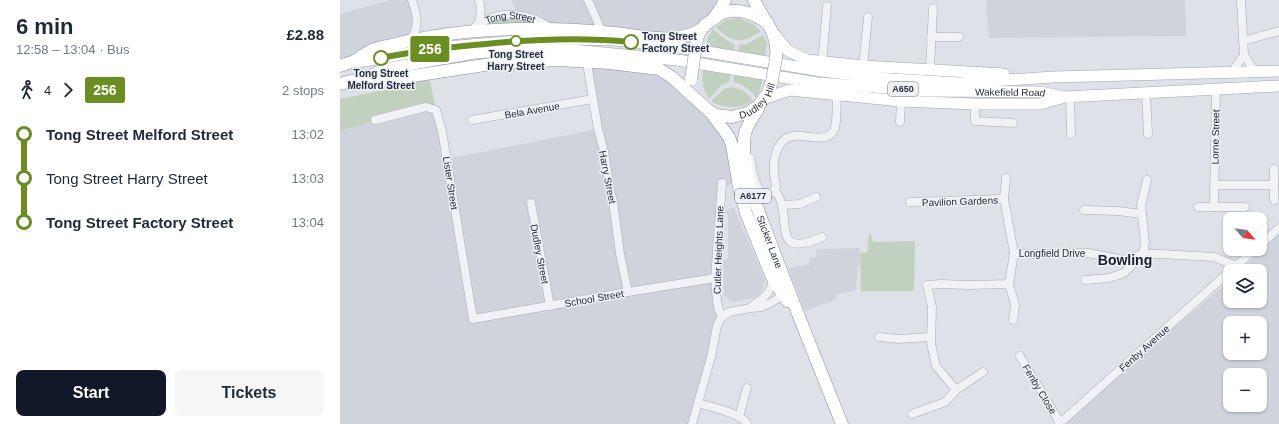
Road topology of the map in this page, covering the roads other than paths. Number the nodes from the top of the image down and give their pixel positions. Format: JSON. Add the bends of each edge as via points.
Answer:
{"nodes":[{"id":1,"x":412,"y":0,"type":"edge"},
{"id":2,"x":479,"y":0,"type":"edge"},
{"id":3,"x":588,"y":0,"type":"edge"},
{"id":4,"x":725,"y":0,"type":"edge"},
{"id":5,"x":754,"y":0,"type":"edge"},
{"id":6,"x":1241,"y":0,"type":"edge"},
{"id":7,"x":827,"y":6,"type":"dead end"},
{"id":8,"x":933,"y":8,"type":"dead end"},
{"id":9,"x":868,"y":18,"type":"dead end"},
{"id":10,"x":714,"y":19,"type":"junction"},
{"id":11,"x":479,"y":23,"type":"junction"},
{"id":12,"x":767,"y":23,"type":"junction"},
{"id":13,"x":552,"y":29,"type":"junction"},
{"id":14,"x":1279,"y":31,"type":"edge"},
{"id":15,"x":469,"y":32,"type":"junction"},
{"id":16,"x":602,"y":32,"type":"junction"},
{"id":17,"x":698,"y":34,"type":"junction"},
{"id":18,"x":775,"y":36,"type":"junction"},
{"id":19,"x":931,"y":37,"type":"junction"},
{"id":20,"x":959,"y":38,"type":"dead end"},
{"id":21,"x":1243,"y":41,"type":"junction"},
{"id":22,"x":405,"y":42,"type":"junction"},
{"id":23,"x":1244,"y":55,"type":"junction"},
{"id":24,"x":745,"y":58,"type":"joint"},
{"id":25,"x":353,"y":62,"type":"junction"},
{"id":26,"x":587,"y":63,"type":"junction"},
{"id":27,"x":822,"y":63,"type":"junction"},
{"id":28,"x":340,"y":66,"type":"edge"},
{"id":29,"x":863,"y":66,"type":"junction"},
{"id":30,"x":930,"y":69,"type":"junction"},
{"id":31,"x":1279,"y":71,"type":"edge"},
{"id":32,"x":1232,"y":72,"type":"junction"},
{"id":33,"x":1255,"y":72,"type":"junction"},
{"id":34,"x":367,"y":77,"type":"junction"},
{"id":35,"x":1054,"y":77,"type":"junction"},
{"id":36,"x":340,"y":84,"type":"edge"},
{"id":37,"x":1279,"y":86,"type":"edge"},
{"id":38,"x":1216,"y":89,"type":"junction"},
{"id":39,"x":1146,"y":93,"type":"junction"},
{"id":40,"x":837,"y":95,"type":"junction"},
{"id":41,"x":1067,"y":97,"type":"junction"},
{"id":42,"x":694,"y":98,"type":"junction"},
{"id":43,"x":593,"y":99,"type":"junction"},
{"id":44,"x":764,"y":100,"type":"junction"},
{"id":45,"x":901,"y":101,"type":"junction"},
{"id":46,"x":975,"y":104,"type":"junction"},
{"id":47,"x":709,"y":111,"type":"junction"},
{"id":48,"x":375,"y":120,"type":"dead end"},
{"id":49,"x":472,"y":120,"type":"dead end"},
{"id":50,"x":900,"y":122,"type":"dead end"},
{"id":51,"x":1013,"y":122,"type":"dead end"},
{"id":52,"x":1071,"y":134,"type":"dead end"},
{"id":53,"x":1148,"y":134,"type":"dead end"},
{"id":54,"x":744,"y":154,"type":"junction"},
{"id":55,"x":1274,"y":168,"type":"dead end"},
{"id":56,"x":1006,"y":178,"type":"dead end"},
{"id":57,"x":1147,"y":180,"type":"dead end"},
{"id":58,"x":722,"y":184,"type":"dead end"},
{"id":59,"x":1214,"y":185,"type":"junction"},
{"id":60,"x":1274,"y":185,"type":"junction"},
{"id":61,"x":774,"y":190,"type":"junction"},
{"id":62,"x":816,"y":197,"type":"dead end"},
{"id":63,"x":1004,"y":199,"type":"junction"},
{"id":64,"x":1274,"y":200,"type":"dead end"},
{"id":65,"x":910,"y":202,"type":"dead end"},
{"id":66,"x":531,"y":203,"type":"dead end"},
{"id":67,"x":782,"y":205,"type":"junction"},
{"id":68,"x":1198,"y":207,"type":"dead end"},
{"id":69,"x":1214,"y":207,"type":"junction"},
{"id":70,"x":1245,"y":207,"type":"dead end"},
{"id":71,"x":1084,"y":210,"type":"dead end"},
{"id":72,"x":1142,"y":214,"type":"junction"},
{"id":73,"x":1279,"y":228,"type":"edge"},
{"id":74,"x":822,"y":237,"type":"dead end"},
{"id":75,"x":1267,"y":239,"type":"edge"},
{"id":76,"x":1014,"y":253,"type":"junction"},
{"id":77,"x":1143,"y":254,"type":"junction"},
{"id":78,"x":1247,"y":256,"type":"edge"},
{"id":79,"x":1224,"y":264,"type":"edge"},
{"id":80,"x":1239,"y":264,"type":"edge"},
{"id":81,"x":771,"y":275,"type":"junction"},
{"id":82,"x":715,"y":278,"type":"junction"},
{"id":83,"x":1223,"y":278,"type":"edge"},
{"id":84,"x":1085,"y":280,"type":"dead end"},
{"id":85,"x":1009,"y":284,"type":"junction"},
{"id":86,"x":628,"y":292,"type":"junction"},
{"id":87,"x":786,"y":292,"type":"junction"},
{"id":88,"x":550,"y":306,"type":"junction"},
{"id":89,"x":751,"y":308,"type":"junction"},
{"id":90,"x":723,"y":316,"type":"junction"},
{"id":91,"x":473,"y":319,"type":"joint"},
{"id":92,"x":1013,"y":320,"type":"dead end"},
{"id":93,"x":879,"y":337,"type":"dead end"},
{"id":94,"x":931,"y":337,"type":"junction"},
{"id":95,"x":1020,"y":356,"type":"dead end"},
{"id":96,"x":983,"y":372,"type":"dead end"},
{"id":97,"x":747,"y":388,"type":"dead end"},
{"id":98,"x":956,"y":390,"type":"junction"},
{"id":99,"x":698,"y":403,"type":"junction"},
{"id":100,"x":912,"y":414,"type":"dead end"},
{"id":101,"x":739,"y":416,"type":"junction"},
{"id":102,"x":1060,"y":423,"type":"edge"},
{"id":103,"x":692,"y":424,"type":"edge"},
{"id":104,"x":747,"y":424,"type":"edge"},
{"id":105,"x":842,"y":424,"type":"edge"}],
"edges":[{"from":1,"to":22,"type":"street","via":[[417,16],[417,28],[413,37]]},
{"from":2,"to":11,"type":"street"},
{"from":3,"to":16,"type":"street"},
{"from":4,"to":10,"type":"highway"},
{"from":5,"to":12,"type":"highway","name":"Dudley Hill"},
{"from":6,"to":21,"type":"street"},
{"from":7,"to":27,"type":"street"},
{"from":8,"to":19,"type":"street"},
{"from":9,"to":29,"type":"street"},
{"from":10,"to":12,"type":"highway","via":[[722,13],[740,11],[754,15]]},
{"from":10,"to":17,"type":"highway"},
{"from":11,"to":13,"type":"street","name":"Tong Street","via":[[500,16],[521,15],[542,22]]},
{"from":11,"to":15,"type":"street","name":"Tong Street"},
{"from":12,"to":18,"type":"highway","name":"Dudley Hill"},
{"from":13,"to":15,"type":"highway"},
{"from":13,"to":16,"type":"highway"},
{"from":14,"to":21,"type":"street"},
{"from":15,"to":22,"type":"highway"},
{"from":16,"to":17,"type":"highway","via":[[669,38]]},
{"from":17,"to":42,"type":"highway","bridge":true,"via":[[691,79]]},
{"from":18,"to":27,"type":"main road","number":"A650","via":[[787,50],[797,56]]},
{"from":18,"to":44,"type":"highway","name":"Dudley Hill","bridge":true,"via":[[776,58],[772,81]]},
{"from":19,"to":20,"type":"street"},
{"from":19,"to":30,"type":"street"},
{"from":21,"to":23,"type":"street"},
{"from":22,"to":25,"type":"highway","via":[[370,51]]},
{"from":23,"to":32,"type":"street"},
{"from":23,"to":33,"type":"street"},
{"from":24,"to":25,"type":"main road","name":"Tong Street","number":"A650","via":[[616,40],[527,40],[435,48]]},
{"from":24,"to":35,"type":"main road","name":"Wakefield Road","number":"A650","via":[[821,71],[891,79],[959,83]]},
{"from":25,"to":28,"type":"highway","name":"Tong Street","number":"A650"},
{"from":26,"to":34,"type":"highway","name":"Dudley Hill","via":[[558,60],[491,64],[386,80]]},
{"from":26,"to":42,"type":"highway","name":"Dudley Hill","via":[[609,63],[659,70],[673,78]]},
{"from":26,"to":43,"type":"street","name":"Harry Street"},
{"from":27,"to":29,"type":"main road","number":"A650"},
{"from":29,"to":30,"type":"main road","number":"A650"},
{"from":30,"to":35,"type":"main road","number":"A650"},
{"from":31,"to":33,"type":"main road","name":"Wakefield Road","number":"A650"},
{"from":32,"to":33,"type":"main road","name":"Wakefield Road","number":"A650"},
{"from":32,"to":35,"type":"main road","name":"Wakefield Road","number":"A650"},
{"from":34,"to":36,"type":"highway","number":"A650"},
{"from":34,"to":41,"type":"main road","name":"Wakefield Road","number":"A650","via":[[385,69],[474,54],[519,50],[572,50],[677,60],[818,83],[929,91],[1040,92]]},
{"from":37,"to":38,"type":"main road","name":"Wakefield Road","number":"A650"},
{"from":38,"to":39,"type":"main road","name":"Wakefield Road","number":"A650"},
{"from":38,"to":59,"type":"street","name":"Lorne Street"},
{"from":39,"to":41,"type":"main road","name":"Wakefield Road","number":"A650"},
{"from":39,"to":53,"type":"street"},
{"from":40,"to":44,"type":"main road","via":[[790,90]]},
{"from":40,"to":45,"type":"main road"},
{"from":40,"to":61,"type":"street","via":[[833,131],[824,137],[798,135],[781,143],[774,164]]},
{"from":41,"to":46,"type":"main road","via":[[1041,104]]},
{"from":41,"to":52,"type":"street"},
{"from":42,"to":47,"type":"highway","name":"Dudley Hill"},
{"from":43,"to":49,"type":"street","name":"Bela Avenue"},
{"from":43,"to":86,"type":"street","name":"Harry Street"},
{"from":44,"to":47,"type":"highway","name":"Dudley Hill","via":[[753,110],[740,116],[724,117]]},
{"from":44,"to":54,"type":"highway","name":"Sticker Lane","number":"A6177","via":[[744,133]]},
{"from":45,"to":46,"type":"main road"},
{"from":45,"to":50,"type":"street"},
{"from":46,"to":51,"type":"street","via":[[975,121]]},
{"from":47,"to":81,"type":"highway","name":"Sticker Lane","number":"A6177","via":[[730,141],[742,199]]},
{"from":48,"to":91,"type":"street","name":"Lister Street","via":[[426,107],[436,110],[442,131]]},
{"from":54,"to":61,"type":"street","via":[[750,158],[760,192],[765,194]]},
{"from":54,"to":87,"type":"highway","name":"Sticker Lane","number":"A6177","via":[[755,203]]},
{"from":55,"to":60,"type":"street"},
{"from":56,"to":63,"type":"street"},
{"from":57,"to":72,"type":"street","via":[[1141,205]]},
{"from":58,"to":82,"type":"street","name":"Cutler Heights Lane"},
{"from":59,"to":60,"type":"street"},
{"from":59,"to":69,"type":"street","name":"Lorne Street"},
{"from":60,"to":64,"type":"street"},
{"from":61,"to":67,"type":"street"},
{"from":62,"to":67,"type":"street","via":[[800,204]]},
{"from":63,"to":65,"type":"street","name":"Pavilion Gardens"},
{"from":63,"to":76,"type":"street","name":"Pavilion Gardens"},
{"from":66,"to":88,"type":"street","name":"Dudley Street"},
{"from":67,"to":74,"type":"street","via":[[786,238],[799,244]]},
{"from":68,"to":69,"type":"street"},
{"from":69,"to":70,"type":"street"},
{"from":71,"to":72,"type":"street"},
{"from":72,"to":77,"type":"street","via":[[1145,243]]},
{"from":73,"to":75,"type":"street"},
{"from":76,"to":77,"type":"street","name":"Longfield Drive","via":[[1088,253],[1124,260]]},
{"from":76,"to":85,"type":"street","name":"Longfield Drive"},
{"from":77,"to":79,"type":"street","name":"Longfield Drive","via":[[1214,257]]},
{"from":77,"to":84,"type":"street","via":[[1124,273],[1108,278]]},
{"from":78,"to":80,"type":"street","name":"Fenby Avenue"},
{"from":81,"to":87,"type":"highway","name":"Sticker Lane","number":"A6177"},
{"from":81,"to":89,"type":"street","via":[[770,291]]},
{"from":82,"to":86,"type":"street","name":"School Street"},
{"from":82,"to":90,"type":"street","name":"Cutler Heights Lane","via":[[719,311]]},
{"from":83,"to":102,"type":"street","name":"Fenby Avenue"},
{"from":85,"to":92,"type":"street","name":"Longfield Drive","via":[[1014,305]]},
{"from":85,"to":94,"type":"street","via":[[927,285],[932,307]]},
{"from":86,"to":88,"type":"street","name":"School Street"},
{"from":87,"to":89,"type":"street","via":[[762,307]]},
{"from":87,"to":105,"type":"highway","name":"Sticker Lane","number":"A6177"},
{"from":88,"to":91,"type":"street","name":"School Street"},
{"from":89,"to":90,"type":"street","via":[[729,312]]},
{"from":90,"to":99,"type":"street","via":[[717,326]]},
{"from":93,"to":94,"type":"street"},
{"from":94,"to":98,"type":"street","via":[[936,366]]},
{"from":95,"to":102,"type":"street","name":"Fenby Close"},
{"from":96,"to":98,"type":"street"},
{"from":97,"to":101,"type":"street"},
{"from":98,"to":100,"type":"street","via":[[945,402]]},
{"from":99,"to":101,"type":"street"},
{"from":99,"to":103,"type":"street"},
{"from":101,"to":104,"type":"street"}]}
